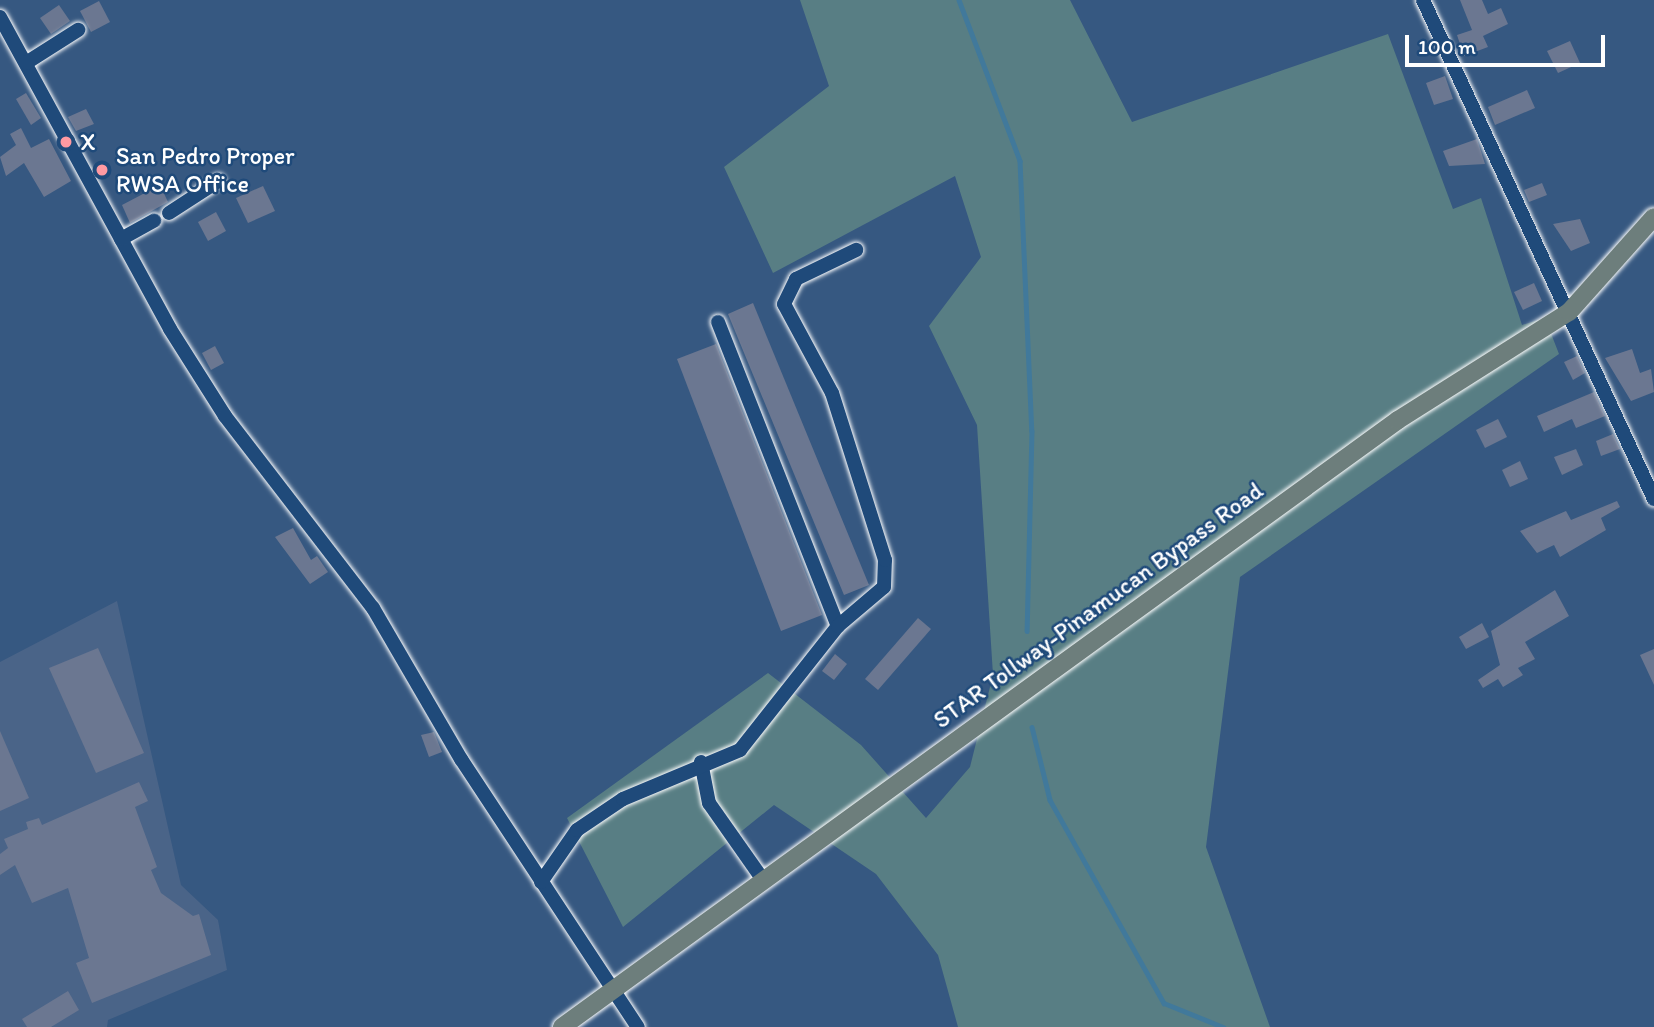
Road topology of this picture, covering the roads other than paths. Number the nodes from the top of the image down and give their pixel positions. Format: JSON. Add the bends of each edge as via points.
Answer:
{"nodes":[{"id":1,"x":1423,"y":0,"type":"edge"},
{"id":2,"x":0,"y":16,"type":"edge"},
{"id":3,"x":78,"y":30,"type":"dead end"},
{"id":4,"x":26,"y":63,"type":"junction"},
{"id":5,"x":218,"y":181,"type":"dead end"},
{"id":6,"x":169,"y":213,"type":"dead end"},
{"id":7,"x":1654,"y":218,"type":"edge"},
{"id":8,"x":154,"y":221,"type":"dead end"},
{"id":9,"x":121,"y":239,"type":"junction"},
{"id":10,"x":856,"y":250,"type":"dead end"},
{"id":11,"x":1569,"y":312,"type":"junction"},
{"id":12,"x":718,"y":322,"type":"dead end"},
{"id":13,"x":1654,"y":499,"type":"edge"},
{"id":14,"x":838,"y":626,"type":"junction"},
{"id":15,"x":701,"y":762,"type":"junction"},
{"id":16,"x":761,"y":877,"type":"junction"},
{"id":17,"x":541,"y":882,"type":"junction"},
{"id":18,"x":607,"y":989,"type":"junction"},
{"id":19,"x":562,"y":1027,"type":"edge"},
{"id":20,"x":638,"y":1027,"type":"edge"}],
"edges":[{"from":1,"to":11,"type":"street"},
{"from":2,"to":4,"type":"street"},
{"from":3,"to":4,"type":"street"},
{"from":4,"to":9,"type":"street"},
{"from":5,"to":6,"type":"street"},
{"from":7,"to":11,"type":"main road","name":"STAR Tollway-Pinamucan Bypass Road"},
{"from":8,"to":9,"type":"street"},
{"from":9,"to":17,"type":"street","via":[[225,416],[373,608]]},
{"from":10,"to":14,"type":"street","via":[[804,272],[783,297],[832,393],[885,560],[884,587]]},
{"from":11,"to":13,"type":"street"},
{"from":11,"to":16,"type":"main road","name":"STAR Tollway-Pinamucan Bypass Road","via":[[1398,420]]},
{"from":12,"to":14,"type":"street"},
{"from":14,"to":15,"type":"street","via":[[747,743]]},
{"from":15,"to":16,"type":"street","via":[[709,803]]},
{"from":15,"to":17,"type":"street","via":[[623,799],[577,830]]},
{"from":16,"to":18,"type":"main road","name":"STAR Tollway-Pinamucan Bypass Road"},
{"from":17,"to":18,"type":"street"},
{"from":18,"to":19,"type":"main road","name":"STAR Tollway-Pinamucan Bypass Road"},
{"from":18,"to":20,"type":"street"}]}
